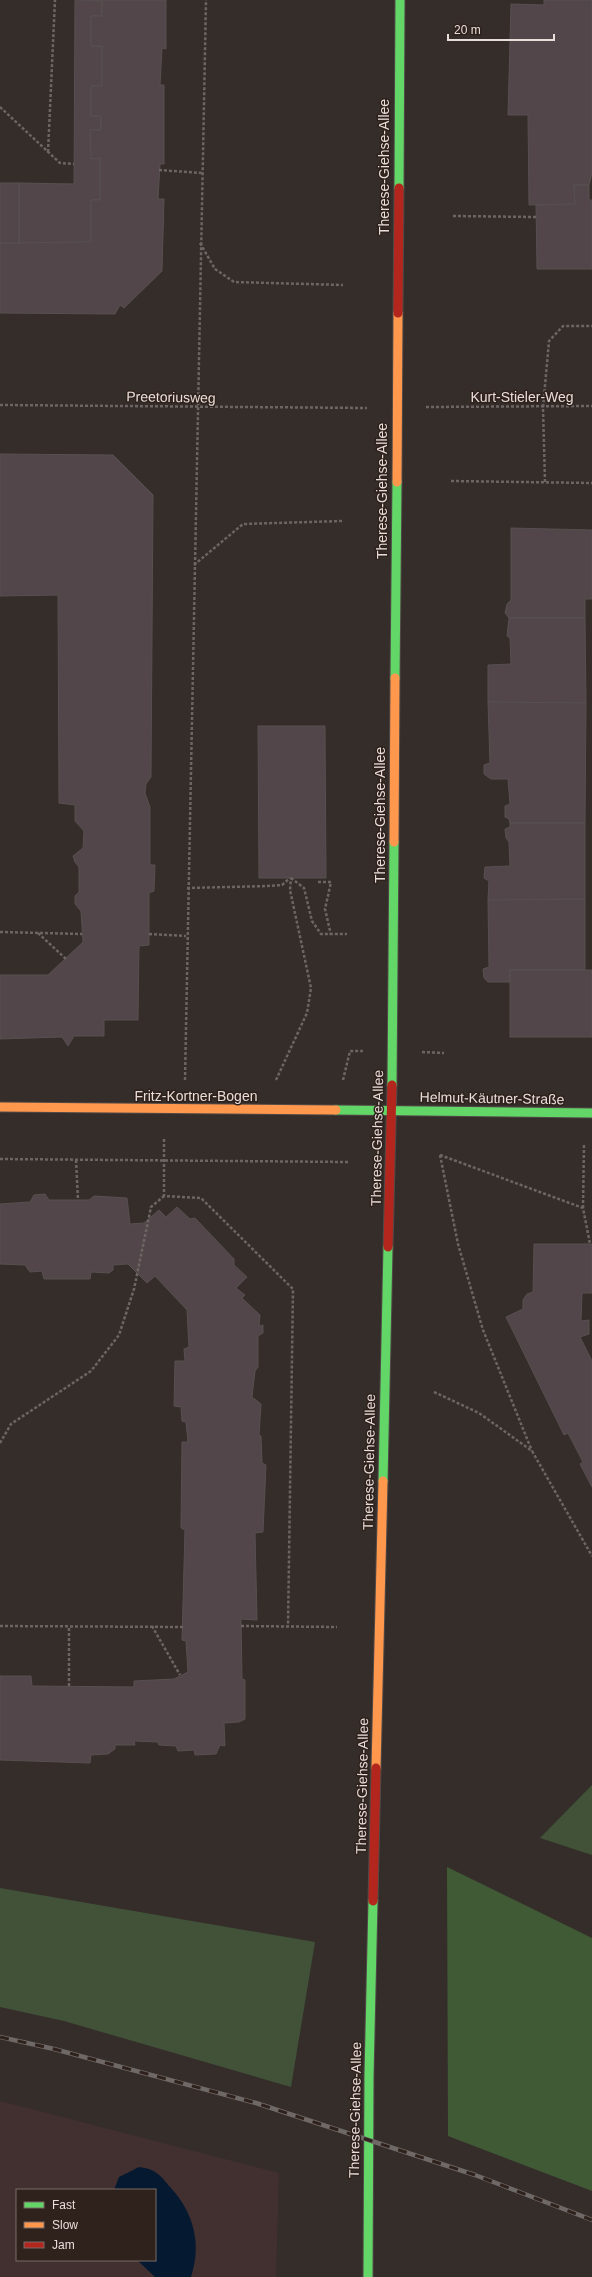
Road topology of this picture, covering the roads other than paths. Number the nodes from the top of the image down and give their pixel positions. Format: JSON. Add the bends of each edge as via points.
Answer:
{"nodes":[{"id":1,"x":400,"y":0,"type":"edge"},
{"id":2,"x":0,"y":1107,"type":"edge"},
{"id":3,"x":392,"y":1111,"type":"junction"},
{"id":4,"x":588,"y":1113,"type":"edge"},
{"id":5,"x":368,"y":2277,"type":"edge"}],
"edges":[{"from":1,"to":3,"type":"street","name":"Therese-Giehse-Allee"},
{"from":2,"to":3,"type":"street","name":"Fritz-Kortner-Bogen"},
{"from":3,"to":4,"type":"street","name":"Helmut-Käutner-Straße"},
{"from":3,"to":5,"type":"street","name":"Therese-Giehse-Allee","via":[[369,2076]]}]}
